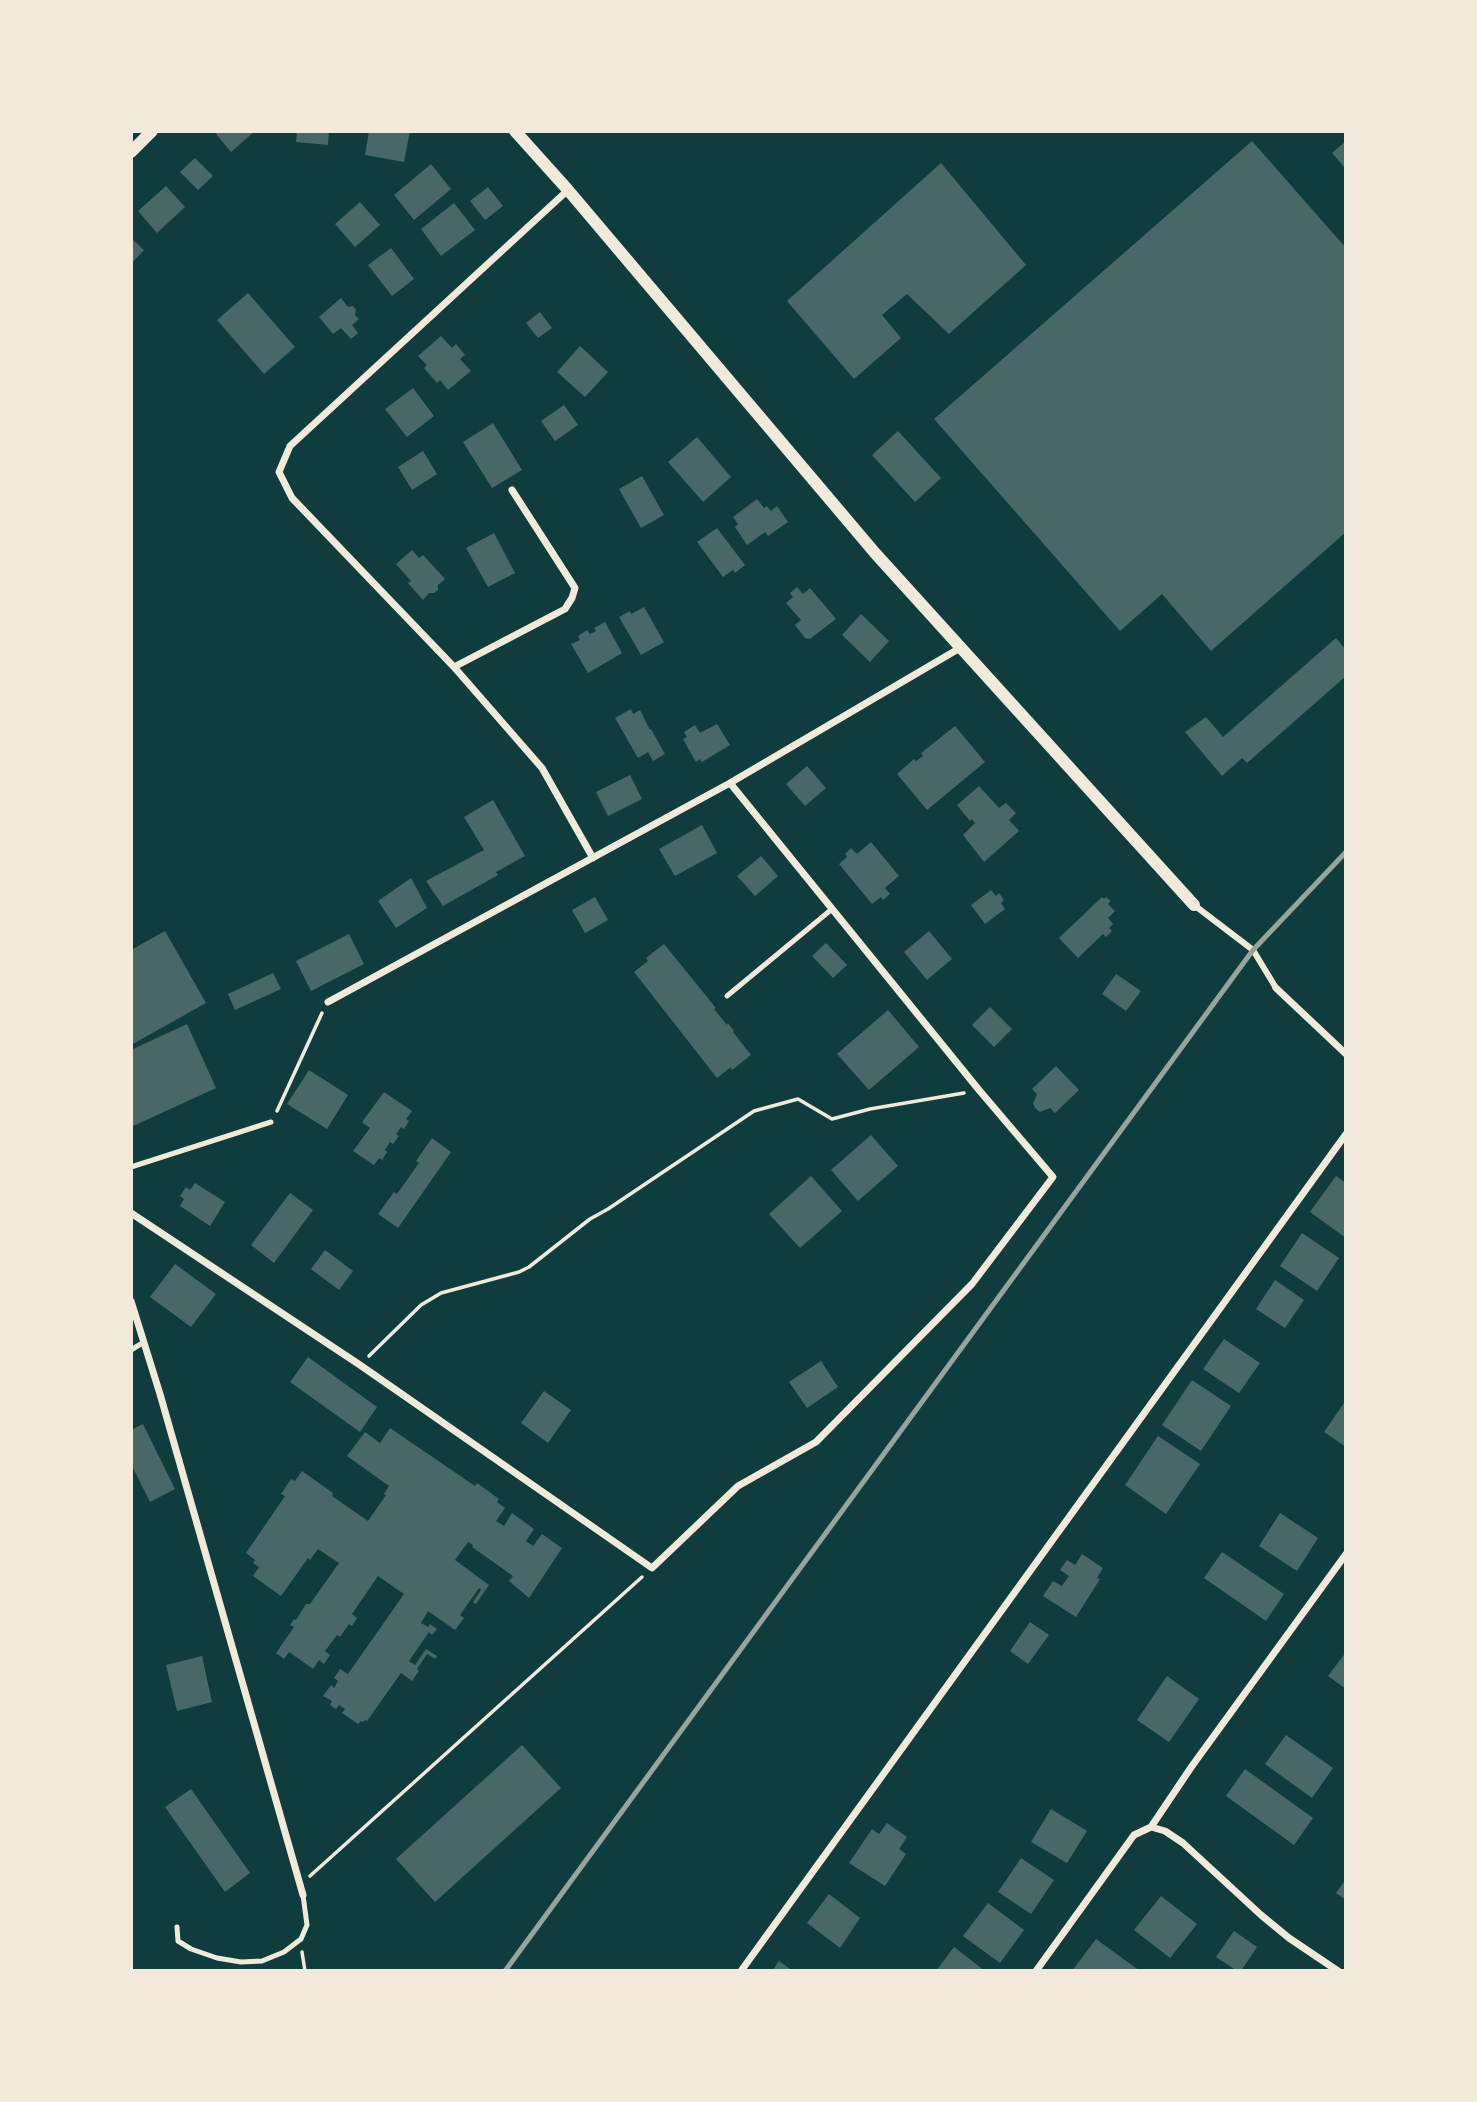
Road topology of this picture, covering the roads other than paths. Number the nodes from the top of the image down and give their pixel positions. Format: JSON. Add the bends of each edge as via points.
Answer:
{"nodes":[{"id":1,"x":152,"y":131,"type":"edge"},
{"id":2,"x":515,"y":131,"type":"edge"},
{"id":3,"x":131,"y":152,"type":"edge"},
{"id":4,"x":568,"y":190,"type":"junction"},
{"id":5,"x":512,"y":490,"type":"dead end"},
{"id":6,"x":960,"y":648,"type":"junction"},
{"id":7,"x":454,"y":667,"type":"junction"},
{"id":8,"x":730,"y":783,"type":"junction"},
{"id":9,"x":593,"y":858,"type":"junction"},
{"id":10,"x":1194,"y":905,"type":"joint"},
{"id":11,"x":832,"y":909,"type":"junction"},
{"id":12,"x":1276,"y":988,"type":"joint"},
{"id":13,"x":727,"y":996,"type":"dead end"},
{"id":14,"x":328,"y":1002,"type":"road end"},
{"id":15,"x":1346,"y":1054,"type":"edge"},
{"id":16,"x":271,"y":1122,"type":"road end"},
{"id":17,"x":1346,"y":1135,"type":"edge"},
{"id":18,"x":131,"y":1167,"type":"edge"},
{"id":19,"x":131,"y":1213,"type":"edge"},
{"id":20,"x":131,"y":1301,"type":"edge"},
{"id":21,"x":144,"y":1342,"type":"junction"},
{"id":22,"x":131,"y":1350,"type":"edge"},
{"id":23,"x":1346,"y":1554,"type":"edge"},
{"id":24,"x":1151,"y":1827,"type":"junction"},
{"id":25,"x":303,"y":1895,"type":"joint"},
{"id":26,"x":177,"y":1927,"type":"dead end"},
{"id":27,"x":741,"y":1971,"type":"edge"},
{"id":28,"x":1036,"y":1971,"type":"edge"},
{"id":29,"x":1338,"y":1971,"type":"edge"}],
"edges":[{"from":1,"to":3,"type":"street"},
{"from":2,"to":4,"type":"street"},
{"from":4,"to":6,"type":"street"},
{"from":4,"to":7,"type":"street","via":[[290,446],[279,472],[292,498]]},
{"from":5,"to":7,"type":"street","via":[[575,588],[572,598],[565,609]]},
{"from":6,"to":8,"type":"street"},
{"from":6,"to":10,"type":"street"},
{"from":7,"to":9,"type":"street","via":[[542,768]]},
{"from":8,"to":9,"type":"street"},
{"from":8,"to":11,"type":"street"},
{"from":9,"to":14,"type":"street"},
{"from":10,"to":12,"type":"street","via":[[1254,950]]},
{"from":11,"to":13,"type":"lane"},
{"from":11,"to":19,"type":"street","via":[[1053,1177],[972,1284],[816,1442],[738,1486],[652,1568]]},
{"from":12,"to":15,"type":"street"},
{"from":16,"to":18,"type":"lane"},
{"from":17,"to":27,"type":"street"},
{"from":20,"to":21,"type":"street"},
{"from":21,"to":22,"type":"lane"},
{"from":21,"to":25,"type":"street"},
{"from":23,"to":24,"type":"street"},
{"from":24,"to":28,"type":"street","via":[[1134,1835]]},
{"from":24,"to":29,"type":"street","via":[[1183,1843],[1261,1915]]},
{"from":25,"to":26,"type":"lane","via":[[307,1924],[301,1939],[262,1961],[217,1958],[191,1949],[178,1941]]}]}
